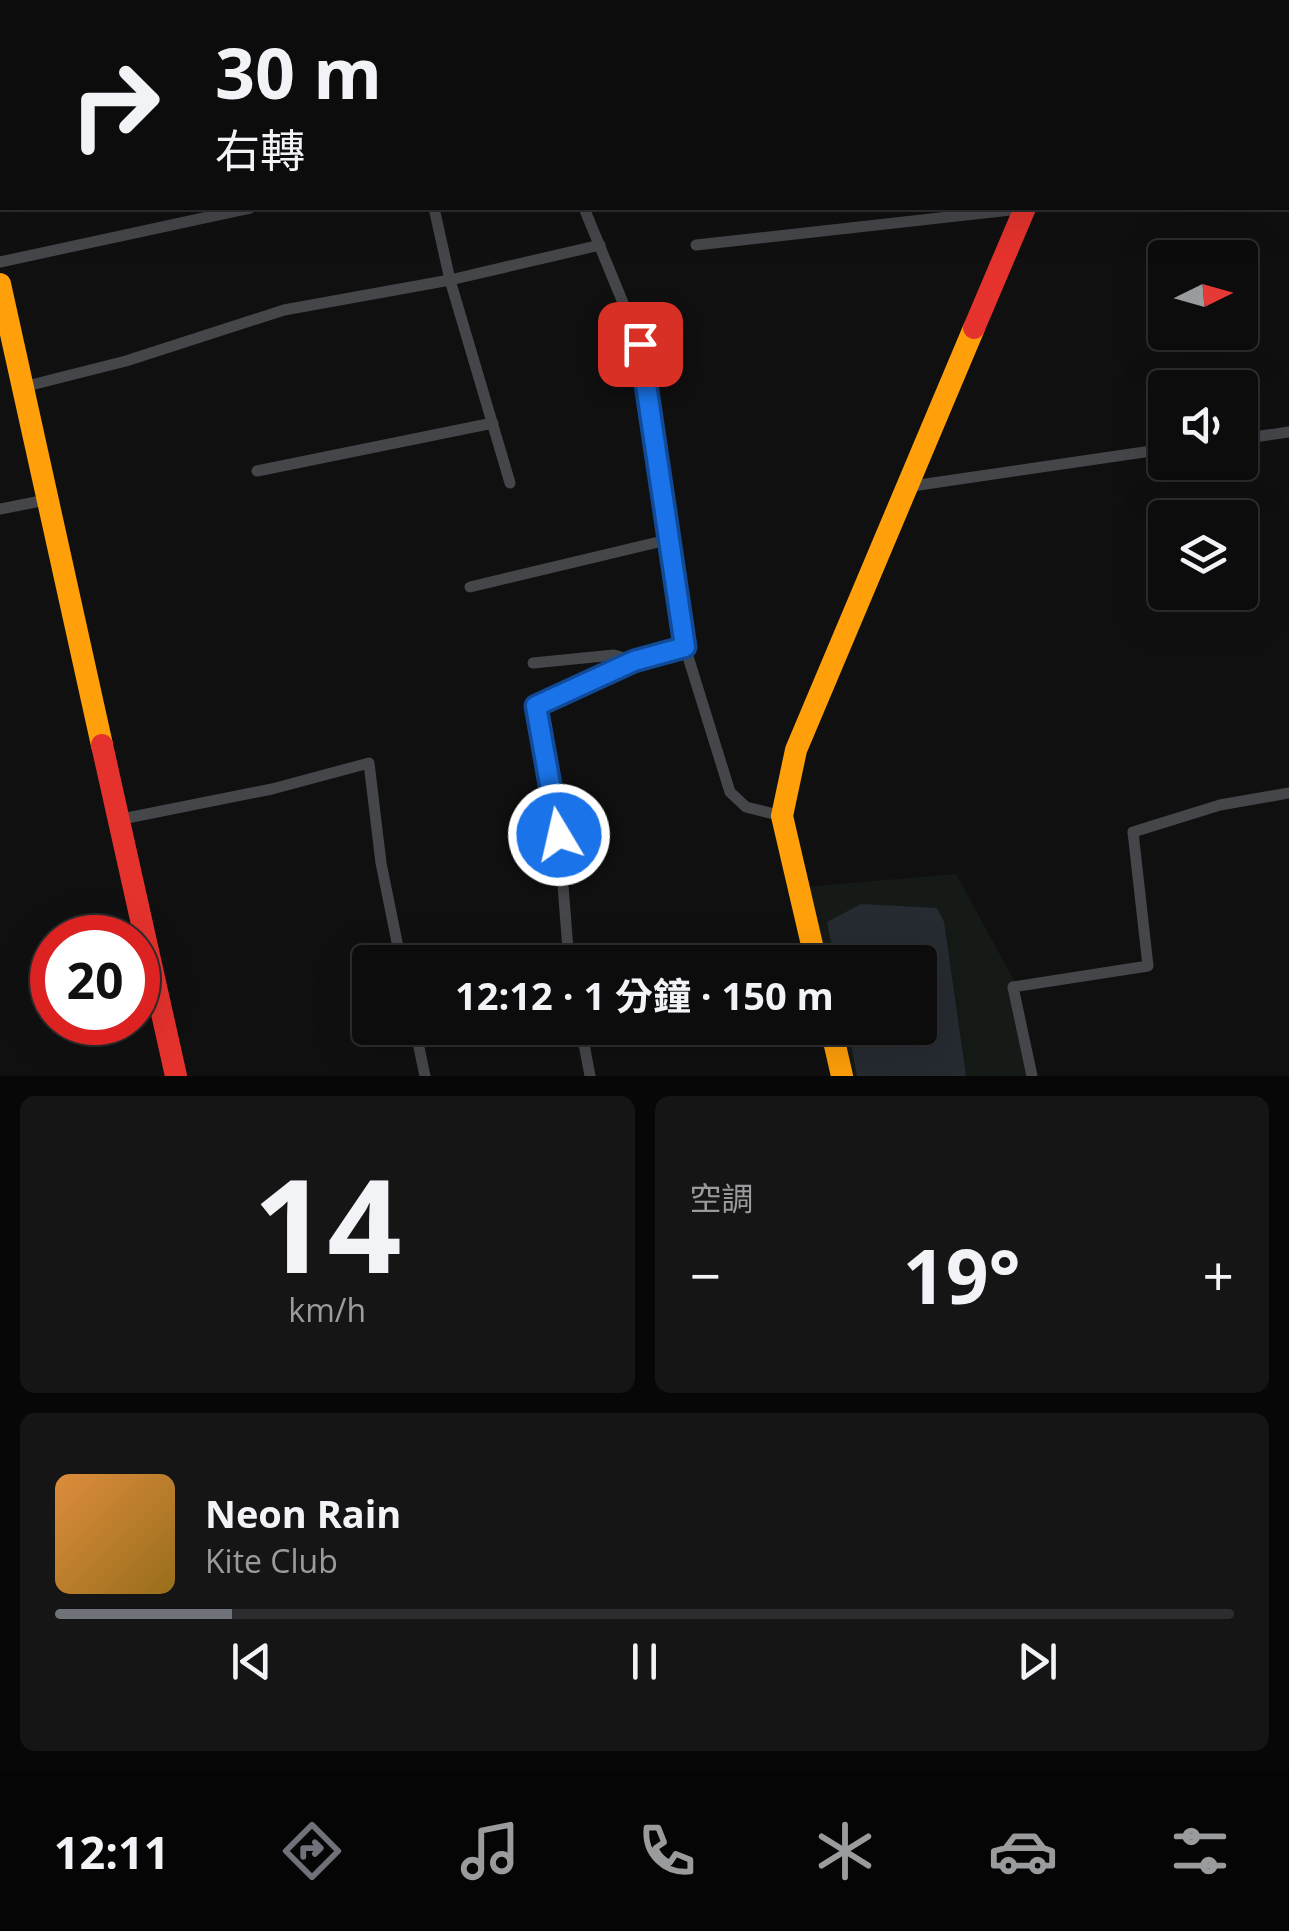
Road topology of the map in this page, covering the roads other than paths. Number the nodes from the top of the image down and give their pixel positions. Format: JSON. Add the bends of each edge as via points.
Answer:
{"nodes":[{"id":1,"x":241,"y":210,"type":"edge"},
{"id":2,"x":434,"y":210,"type":"edge"},
{"id":3,"x":585,"y":210,"type":"edge"},
{"id":4,"x":1006,"y":210,"type":"edge"},
{"id":5,"x":1023,"y":210,"type":"edge"},
{"id":6,"x":600,"y":245,"type":"junction"},
{"id":7,"x":696,"y":245,"type":"dead end"},
{"id":8,"x":0,"y":262,"type":"edge"},
{"id":9,"x":450,"y":280,"type":"junction"},
{"id":10,"x":0,"y":284,"type":"edge"},
{"id":11,"x":25,"y":386,"type":"junction"},
{"id":12,"x":493,"y":423,"type":"junction"},
{"id":13,"x":1289,"y":432,"type":"edge"},
{"id":14,"x":1258,"y":436,"type":"edge"},
{"id":15,"x":1148,"y":452,"type":"edge"},
{"id":16,"x":257,"y":471,"type":"dead end"},
{"id":17,"x":510,"y":483,"type":"dead end"},
{"id":18,"x":908,"y":486,"type":"junction"},
{"id":19,"x":50,"y":500,"type":"junction"},
{"id":20,"x":0,"y":509,"type":"edge"},
{"id":21,"x":668,"y":540,"type":"junction"},
{"id":22,"x":470,"y":588,"type":"dead end"},
{"id":23,"x":685,"y":647,"type":"junction"},
{"id":24,"x":634,"y":661,"type":"junction"},
{"id":25,"x":533,"y":663,"type":"dead end"},
{"id":26,"x":1289,"y":793,"type":"edge"},
{"id":27,"x":782,"y":816,"type":"junction"},
{"id":28,"x":121,"y":819,"type":"junction"},
{"id":29,"x":398,"y":945,"type":"edge"},
{"id":30,"x":568,"y":945,"type":"edge"},
{"id":31,"x":812,"y":945,"type":"edge"},
{"id":32,"x":418,"y":1045,"type":"edge"},
{"id":33,"x":584,"y":1045,"type":"edge"},
{"id":34,"x":834,"y":1045,"type":"edge"},
{"id":35,"x":176,"y":1076,"type":"edge"},
{"id":36,"x":424,"y":1076,"type":"edge"},
{"id":37,"x":590,"y":1076,"type":"edge"},
{"id":38,"x":842,"y":1076,"type":"edge"},
{"id":39,"x":1032,"y":1076,"type":"edge"}],
"edges":[{"from":1,"to":8,"type":"lane"},
{"from":2,"to":9,"type":"lane"},
{"from":3,"to":6,"type":"lane"},
{"from":4,"to":7,"type":"lane"},
{"from":5,"to":18,"type":"street"},
{"from":6,"to":9,"type":"lane"},
{"from":6,"to":21,"type":"lane","via":[[640,344]]},
{"from":9,"to":11,"type":"lane","via":[[284,310]]},
{"from":9,"to":12,"type":"lane"},
{"from":10,"to":11,"type":"street"},
{"from":11,"to":19,"type":"street"},
{"from":12,"to":16,"type":"lane"},
{"from":12,"to":17,"type":"lane"},
{"from":13,"to":14,"type":"lane"},
{"from":15,"to":18,"type":"lane"},
{"from":18,"to":27,"type":"street","via":[[796,750]]},
{"from":19,"to":20,"type":"lane"},
{"from":19,"to":28,"type":"street"},
{"from":21,"to":22,"type":"lane"},
{"from":21,"to":23,"type":"lane"},
{"from":23,"to":24,"type":"lane"},
{"from":23,"to":27,"type":"lane","via":[[730,792],[746,807]]},
{"from":24,"to":25,"type":"lane","via":[[614,655]]},
{"from":24,"to":30,"type":"lane","via":[[536,706],[559,835]]},
{"from":26,"to":39,"type":"lane","via":[[1220,805],[1133,832],[1148,966],[1013,987]]},
{"from":27,"to":31,"type":"street"},
{"from":28,"to":29,"type":"lane","via":[[369,763]]},
{"from":28,"to":35,"type":"street"},
{"from":32,"to":36,"type":"lane"},
{"from":33,"to":37,"type":"lane"},
{"from":34,"to":38,"type":"street"}]}
